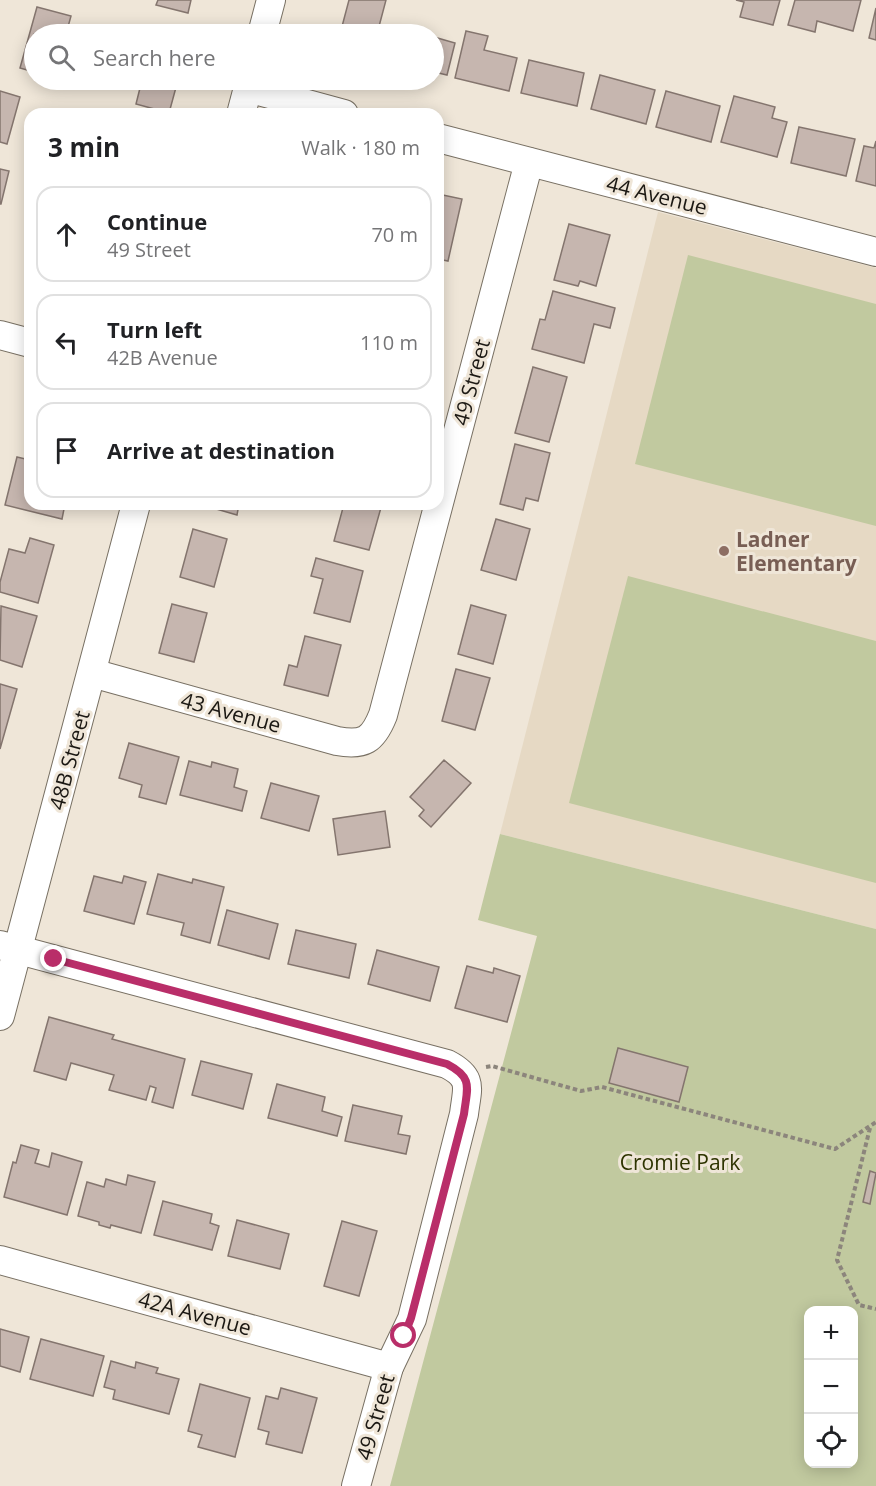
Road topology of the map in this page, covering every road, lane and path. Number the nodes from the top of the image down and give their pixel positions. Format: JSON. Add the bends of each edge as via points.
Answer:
{"nodes":[{"id":1,"x":271,"y":0,"type":"edge"},
{"id":2,"x":265,"y":24,"type":"edge"},
{"id":3,"x":246,"y":94,"type":"edge"},
{"id":4,"x":315,"y":108,"type":"edge"},
{"id":5,"x":444,"y":140,"type":"edge"},
{"id":6,"x":529,"y":162,"type":"junction"},
{"id":7,"x":876,"y":252,"type":"edge"},
{"id":8,"x":0,"y":335,"type":"edge"},
{"id":9,"x":24,"y":341,"type":"edge"},
{"id":10,"x":444,"y":484,"type":"edge"},
{"id":11,"x":134,"y":510,"type":"edge"},
{"id":12,"x":437,"y":510,"type":"edge"},
{"id":13,"x":92,"y":673,"type":"junction"},
{"id":14,"x":370,"y":738,"type":"joint"},
{"id":15,"x":9,"y":947,"type":"edge"},
{"id":16,"x":0,"y":1016,"type":"edge"},
{"id":17,"x":461,"y":1071,"type":"junction"},
{"id":18,"x":876,"y":1122,"type":"edge"},
{"id":19,"x":870,"y":1127,"type":"junction"},
{"id":20,"x":0,"y":1260,"type":"edge"},
{"id":21,"x":876,"y":1309,"type":"edge"},
{"id":22,"x":389,"y":1367,"type":"junction"},
{"id":23,"x":356,"y":1486,"type":"edge"}],
"edges":[{"from":1,"to":2,"type":"street"},
{"from":3,"to":4,"type":"street"},
{"from":5,"to":6,"type":"street","name":"44 Avenue"},
{"from":6,"to":7,"type":"street","name":"44 Avenue"},
{"from":6,"to":10,"type":"street","name":"49 Street"},
{"from":8,"to":9,"type":"street"},
{"from":11,"to":13,"type":"street","name":"48B Street"},
{"from":12,"to":14,"type":"street","name":"49 Street","via":[[383,715]]},
{"from":13,"to":14,"type":"street","name":"43 Avenue","via":[[337,741],[352,744]]},
{"from":13,"to":15,"type":"street","name":"48B Street"},
{"from":15,"to":16,"type":"street","name":"48B Street"},
{"from":15,"to":17,"type":"street","via":[[447,1064]]},
{"from":17,"to":19,"type":"path","via":[[492,1066],[581,1090],[602,1087],[835,1149]]},
{"from":17,"to":22,"type":"street","name":"49 Street","via":[[468,1085],[464,1114],[411,1318]]},
{"from":18,"to":19,"type":"path"},
{"from":19,"to":21,"type":"path","via":[[837,1260],[859,1305]]},
{"from":20,"to":22,"type":"street","name":"42A Avenue"},
{"from":22,"to":23,"type":"street","name":"49 Street"}]}
